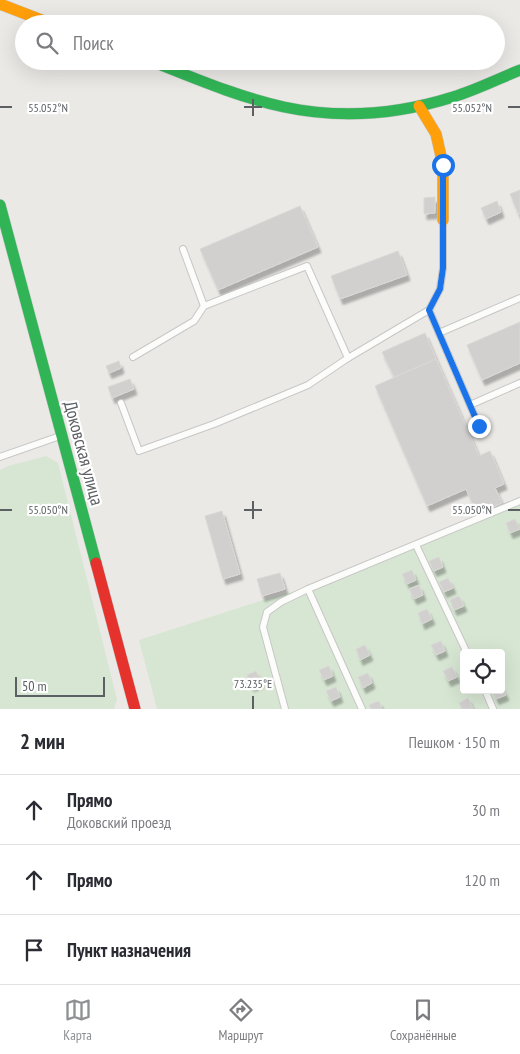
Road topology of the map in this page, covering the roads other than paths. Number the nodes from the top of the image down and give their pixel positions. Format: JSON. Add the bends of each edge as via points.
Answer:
{"nodes":[{"id":1,"x":0,"y":4,"type":"edge"},
{"id":2,"x":13,"y":9,"type":"junction"},
{"id":3,"x":0,"y":10,"type":"edge"},
{"id":4,"x":29,"y":15,"type":"edge"},
{"id":5,"x":175,"y":70,"type":"edge"},
{"id":6,"x":520,"y":70,"type":"edge"},
{"id":7,"x":419,"y":106,"type":"junction"},
{"id":8,"x":0,"y":206,"type":"edge"},
{"id":9,"x":443,"y":220,"type":"joint"},
{"id":10,"x":183,"y":249,"type":"dead end"},
{"id":11,"x":520,"y":298,"type":"edge"},
{"id":12,"x":204,"y":306,"type":"junction"},
{"id":13,"x":429,"y":310,"type":"junction"},
{"id":14,"x":439,"y":333,"type":"junction"},
{"id":15,"x":133,"y":357,"type":"dead end"},
{"id":16,"x":348,"y":358,"type":"junction"},
{"id":17,"x":520,"y":383,"type":"edge"},
{"id":18,"x":121,"y":403,"type":"dead end"},
{"id":19,"x":470,"y":405,"type":"junction"},
{"id":20,"x":479,"y":426,"type":"dead end"},
{"id":21,"x":61,"y":435,"type":"junction"},
{"id":22,"x":0,"y":457,"type":"edge"},
{"id":23,"x":520,"y":501,"type":"edge"},
{"id":24,"x":416,"y":545,"type":"junction"},
{"id":25,"x":308,"y":589,"type":"junction"},
{"id":26,"x":465,"y":649,"type":"edge"},
{"id":27,"x":487,"y":694,"type":"edge"},
{"id":28,"x":135,"y":709,"type":"edge"},
{"id":29,"x":285,"y":709,"type":"edge"},
{"id":30,"x":362,"y":709,"type":"edge"},
{"id":31,"x":494,"y":709,"type":"edge"}],
"edges":[{"from":1,"to":2,"type":"street"},
{"from":2,"to":3,"type":"street"},
{"from":2,"to":4,"type":"street"},
{"from":5,"to":7,"type":"street","via":[[246,97],[286,107],[322,112],[375,112]]},
{"from":6,"to":7,"type":"street","via":[[475,90]]},
{"from":7,"to":9,"type":"street","via":[[436,134],[443,165]]},
{"from":8,"to":21,"type":"street","name":"Доковская улица"},
{"from":9,"to":13,"type":"lane","via":[[440,289]]},
{"from":10,"to":12,"type":"lane"},
{"from":11,"to":14,"type":"lane"},
{"from":12,"to":15,"type":"lane","via":[[194,321]]},
{"from":12,"to":16,"type":"lane","via":[[307,266]]},
{"from":13,"to":14,"type":"lane"},
{"from":13,"to":16,"type":"lane"},
{"from":14,"to":19,"type":"lane"},
{"from":16,"to":18,"type":"lane","via":[[308,386],[139,451]]},
{"from":17,"to":19,"type":"lane"},
{"from":19,"to":20,"type":"lane"},
{"from":21,"to":22,"type":"lane"},
{"from":21,"to":28,"type":"street","name":"Доковская улица"},
{"from":23,"to":24,"type":"lane"},
{"from":24,"to":25,"type":"lane"},
{"from":24,"to":26,"type":"lane"},
{"from":25,"to":29,"type":"lane","via":[[267,612],[264,627]]},
{"from":25,"to":30,"type":"lane"},
{"from":27,"to":31,"type":"lane"}]}
